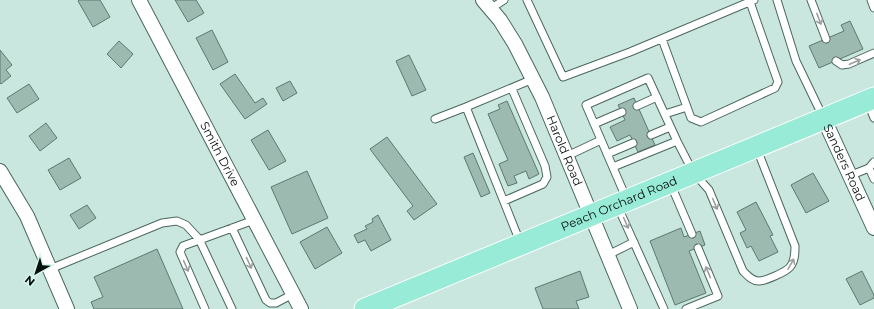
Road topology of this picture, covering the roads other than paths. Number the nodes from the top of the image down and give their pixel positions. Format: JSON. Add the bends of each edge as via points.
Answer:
{"nodes":[{"id":1,"x":138,"y":0,"type":"edge"},
{"id":2,"x":504,"y":0,"type":"edge"},
{"id":3,"x":527,"y":0,"type":"edge"},
{"id":4,"x":777,"y":0,"type":"edge"},
{"id":5,"x":812,"y":0,"type":"edge"},
{"id":6,"x":871,"y":0,"type":"edge"},
{"id":7,"x":752,"y":1,"type":"edge"},
{"id":8,"x":487,"y":4,"type":"edge"},
{"id":9,"x":874,"y":8,"type":"edge"},
{"id":10,"x":662,"y":39,"type":"junction"},
{"id":11,"x":826,"y":39,"type":"dead end"},
{"id":12,"x":874,"y":54,"type":"edge"},
{"id":13,"x":836,"y":61,"type":"dead end"},
{"id":14,"x":533,"y":79,"type":"junction"},
{"id":15,"x":512,"y":88,"type":"junction"},
{"id":16,"x":657,"y":97,"type":"junction"},
{"id":17,"x":637,"y":106,"type":"dead end"},
{"id":18,"x":687,"y":106,"type":"junction"},
{"id":19,"x":872,"y":106,"type":"edge"},
{"id":20,"x":466,"y":107,"type":"junction"},
{"id":21,"x":622,"y":112,"type":"dead end"},
{"id":22,"x":665,"y":114,"type":"junction"},
{"id":23,"x":434,"y":119,"type":"dead end"},
{"id":24,"x":824,"y":119,"type":"junction"},
{"id":25,"x":594,"y":124,"type":"junction"},
{"id":26,"x":670,"y":126,"type":"junction"},
{"id":27,"x":651,"y":135,"type":"dead end"},
{"id":28,"x":601,"y":140,"type":"junction"},
{"id":29,"x":677,"y":141,"type":"junction"},
{"id":30,"x":633,"y":143,"type":"dead end"},
{"id":31,"x":756,"y":147,"type":"junction"},
{"id":32,"x":607,"y":154,"type":"junction"},
{"id":33,"x":567,"y":156,"type":"junction"},
{"id":34,"x":871,"y":165,"type":"edge"},
{"id":35,"x":613,"y":167,"type":"junction"},
{"id":36,"x":0,"y":171,"type":"edge"},
{"id":37,"x":693,"y":172,"type":"junction"},
{"id":38,"x":850,"y":176,"type":"junction"},
{"id":39,"x":874,"y":179,"type":"edge"},
{"id":40,"x":670,"y":182,"type":"junction"},
{"id":41,"x":504,"y":201,"type":"junction"},
{"id":42,"x":622,"y":202,"type":"junction"},
{"id":43,"x":591,"y":215,"type":"junction"},
{"id":44,"x":254,"y":220,"type":"junction"},
{"id":45,"x":232,"y":228,"type":"junction"},
{"id":46,"x":874,"y":228,"type":"edge"},
{"id":47,"x":692,"y":234,"type":"dead end"},
{"id":48,"x":199,"y":239,"type":"junction"},
{"id":49,"x":634,"y":242,"type":"junction"},
{"id":50,"x":521,"y":244,"type":"junction"},
{"id":51,"x":698,"y":248,"type":"dead end"},
{"id":52,"x":608,"y":256,"type":"junction"},
{"id":53,"x":50,"y":269,"type":"junction"},
{"id":54,"x":294,"y":294,"type":"junction"},
{"id":55,"x":67,"y":309,"type":"edge"},
{"id":56,"x":205,"y":309,"type":"edge"},
{"id":57,"x":232,"y":309,"type":"edge"},
{"id":58,"x":301,"y":309,"type":"edge"},
{"id":59,"x":365,"y":309,"type":"edge"},
{"id":60,"x":630,"y":309,"type":"edge"},
{"id":61,"x":664,"y":309,"type":"edge"},
{"id":62,"x":686,"y":309,"type":"edge"}],
"edges":[{"from":1,"to":44,"type":"street","name":"Smith Drive"},
{"from":2,"to":8,"type":"lane"},
{"from":3,"to":10,"type":"lane","via":[[563,77]]},
{"from":4,"to":24,"type":"lane","via":[[796,61]]},
{"from":5,"to":11,"type":"lane","one_way":true},
{"from":6,"to":9,"type":"lane"},
{"from":7,"to":10,"type":"lane"},
{"from":7,"to":18,"type":"lane","via":[[778,82],[775,88],[700,122],[692,118]]},
{"from":8,"to":14,"type":"street","name":"Harold Road","via":[[515,44]]},
{"from":10,"to":18,"type":"lane"},
{"from":13,"to":12,"type":"lane","one_way":true,"via":[[842,65],[849,64]]},
{"from":14,"to":15,"type":"lane"},
{"from":14,"to":33,"type":"street","name":"Harold Road"},
{"from":15,"to":20,"type":"lane"},
{"from":15,"to":41,"type":"lane","via":[[547,176],[543,184]]},
{"from":16,"to":17,"type":"lane"},
{"from":16,"to":22,"type":"lane"},
{"from":16,"to":25,"type":"lane","via":[[648,78],[586,105]]},
{"from":18,"to":22,"type":"lane"},
{"from":19,"to":24,"type":"main road","name":"Peach Orchard Road"},
{"from":20,"to":23,"type":"lane"},
{"from":20,"to":41,"type":"lane"},
{"from":21,"to":25,"type":"lane"},
{"from":22,"to":26,"type":"lane"},
{"from":24,"to":31,"type":"main road","name":"Peach Orchard Road"},
{"from":24,"to":38,"type":"street","name":"Sanders Road"},
{"from":25,"to":28,"type":"lane"},
{"from":26,"to":27,"type":"lane"},
{"from":26,"to":29,"type":"lane"},
{"from":28,"to":32,"type":"lane"},
{"from":28,"to":33,"type":"lane"},
{"from":29,"to":35,"type":"lane"},
{"from":29,"to":37,"type":"lane"},
{"from":30,"to":32,"type":"lane"},
{"from":31,"to":37,"type":"main road","name":"Peach Orchard Road"},
{"from":37,"to":31,"type":"lane","one_way":true,"via":[[709,190],[743,271],[751,279],[759,281],[786,271],[795,257],[795,246]]},
{"from":32,"to":35,"type":"lane"},
{"from":33,"to":43,"type":"street","name":"Harold Road"},
{"from":34,"to":38,"type":"lane"},
{"from":34,"to":39,"type":"lane"},
{"from":35,"to":42,"type":"lane"},
{"from":36,"to":53,"type":"street","via":[[27,216]]},
{"from":37,"to":40,"type":"main road","name":"Peach Orchard Road"},
{"from":38,"to":46,"type":"street","name":"Sanders Road"},
{"from":40,"to":42,"type":"main road","name":"Peach Orchard Road"},
{"from":40,"to":47,"type":"lane"},
{"from":41,"to":50,"type":"lane"},
{"from":42,"to":43,"type":"main road","name":"Peach Orchard Road"},
{"from":42,"to":49,"type":"lane","one_way":true},
{"from":43,"to":50,"type":"main road","name":"Peach Orchard Road"},
{"from":43,"to":52,"type":"street","name":"Harold Road"},
{"from":44,"to":45,"type":"lane"},
{"from":44,"to":54,"type":"street","name":"Smith Drive"},
{"from":45,"to":48,"type":"lane"},
{"from":45,"to":54,"type":"lane","one_way":true,"via":[[266,300],[276,303]]},
{"from":48,"to":53,"type":"lane","via":[[186,225],[177,221],[162,223]]},
{"from":48,"to":56,"type":"lane","one_way":true,"via":[[183,246],[180,252]]},
{"from":48,"to":57,"type":"lane"},
{"from":49,"to":52,"type":"lane"},
{"from":49,"to":61,"type":"lane"},
{"from":50,"to":59,"type":"main road","name":"Peach Orchard Road"},
{"from":62,"to":51,"type":"lane","one_way":true,"via":[[718,296]]},
{"from":52,"to":60,"type":"street","name":"Harold Road"},
{"from":53,"to":55,"type":"street"},
{"from":54,"to":58,"type":"street","name":"Smith Drive"}]}
